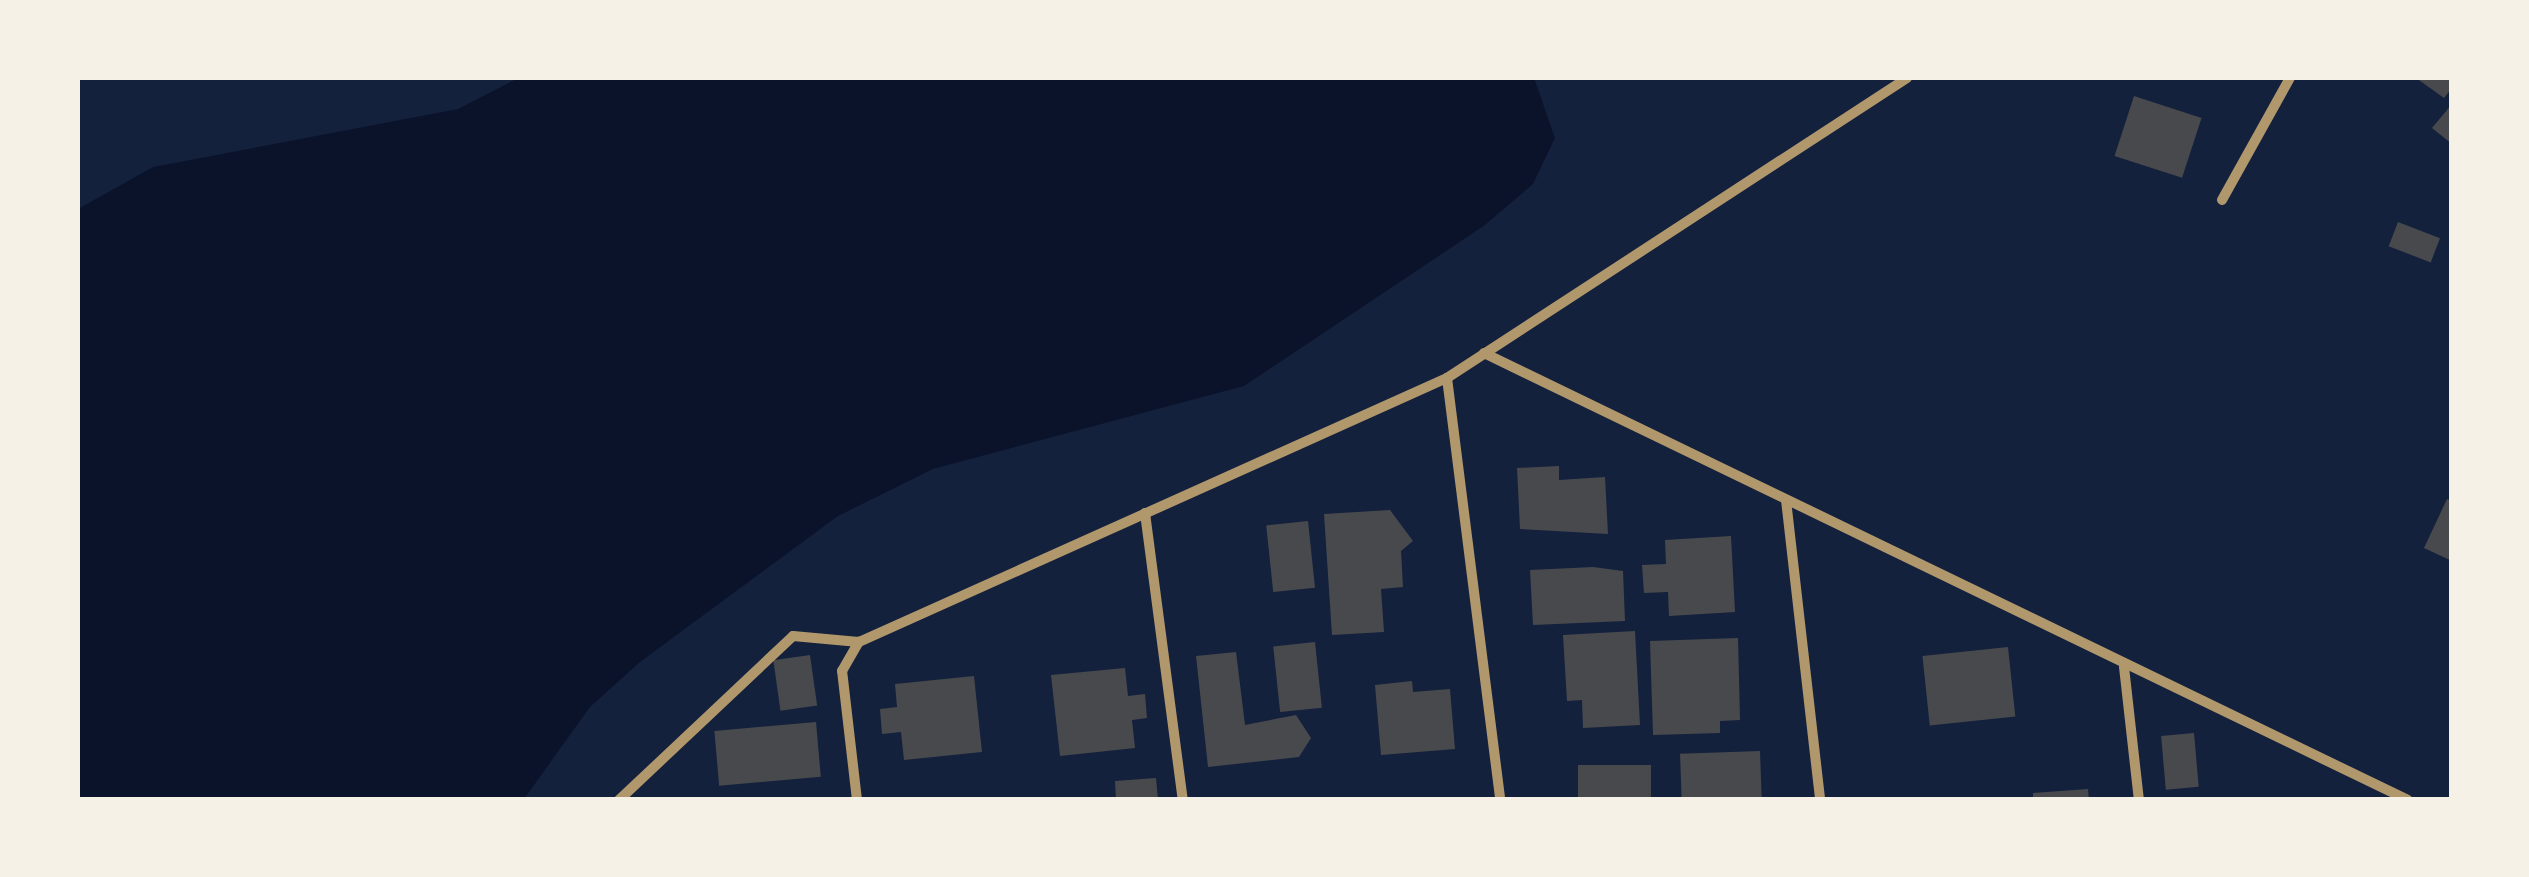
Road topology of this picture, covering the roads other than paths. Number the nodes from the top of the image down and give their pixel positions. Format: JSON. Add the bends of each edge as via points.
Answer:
{"nodes":[{"id":1,"x":1907,"y":78,"type":"edge"},
{"id":2,"x":2290,"y":78,"type":"edge"},
{"id":3,"x":2222,"y":200,"type":"dead end"},
{"id":4,"x":1484,"y":353,"type":"junction"},
{"id":5,"x":1447,"y":378,"type":"junction"},
{"id":6,"x":1786,"y":500,"type":"junction"},
{"id":7,"x":1145,"y":514,"type":"junction"},
{"id":8,"x":859,"y":642,"type":"junction"},
{"id":9,"x":2124,"y":667,"type":"junction"},
{"id":10,"x":619,"y":800,"type":"edge"},
{"id":11,"x":857,"y":800,"type":"edge"},
{"id":12,"x":1183,"y":800,"type":"edge"},
{"id":13,"x":1500,"y":800,"type":"edge"},
{"id":14,"x":1820,"y":800,"type":"edge"},
{"id":15,"x":2139,"y":800,"type":"edge"},
{"id":16,"x":2408,"y":800,"type":"edge"}],
"edges":[{"from":1,"to":4,"type":"street"},
{"from":2,"to":3,"type":"street"},
{"from":4,"to":5,"type":"street"},
{"from":4,"to":6,"type":"street"},
{"from":5,"to":7,"type":"street"},
{"from":5,"to":13,"type":"street"},
{"from":6,"to":9,"type":"street"},
{"from":6,"to":14,"type":"street"},
{"from":7,"to":8,"type":"street"},
{"from":7,"to":12,"type":"street"},
{"from":8,"to":10,"type":"street","via":[[793,636]]},
{"from":8,"to":11,"type":"street","via":[[842,671]]},
{"from":9,"to":15,"type":"street"},
{"from":9,"to":16,"type":"street"}]}
